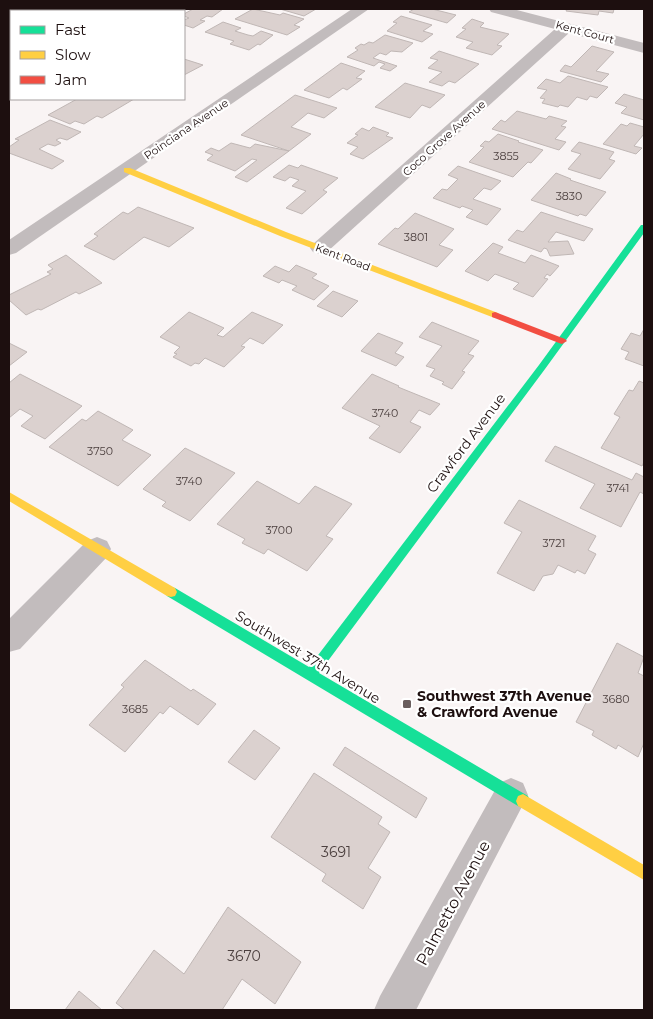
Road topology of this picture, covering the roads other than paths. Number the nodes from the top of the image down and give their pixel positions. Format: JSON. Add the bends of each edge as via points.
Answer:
{"nodes":[{"id":1,"x":362,"y":9,"type":"edge"},
{"id":2,"x":496,"y":9,"type":"edge"},
{"id":3,"x":567,"y":27,"type":"junction"},
{"id":4,"x":644,"y":48,"type":"edge"},
{"id":5,"x":127,"y":170,"type":"junction"},
{"id":6,"x":644,"y":227,"type":"edge"},
{"id":7,"x":320,"y":248,"type":"junction"},
{"id":8,"x":9,"y":249,"type":"edge"},
{"id":9,"x":562,"y":341,"type":"junction"},
{"id":10,"x":9,"y":496,"type":"edge"},
{"id":11,"x":97,"y":549,"type":"junction"},
{"id":12,"x":9,"y":639,"type":"edge"},
{"id":13,"x":310,"y":675,"type":"junction"},
{"id":14,"x":511,"y":795,"type":"junction"},
{"id":15,"x":644,"y":873,"type":"edge"},
{"id":16,"x":394,"y":1010,"type":"edge"}],
"edges":[{"from":1,"to":5,"type":"street","name":"Poinciana Avenue"},
{"from":2,"to":3,"type":"street","name":"Kent Court"},
{"from":3,"to":4,"type":"street","name":"Kent Court"},
{"from":3,"to":7,"type":"street","name":"Coco Grove Avenue"},
{"from":5,"to":7,"type":"street","name":"Kent Road"},
{"from":5,"to":8,"type":"street","name":"Poinciana Avenue"},
{"from":6,"to":9,"type":"street","name":"Crawford Avenue"},
{"from":7,"to":9,"type":"street","name":"Kent Road"},
{"from":9,"to":13,"type":"street","name":"Crawford Avenue"},
{"from":10,"to":11,"type":"street","name":"Southwest 37th Avenue"},
{"from":11,"to":12,"type":"street"},
{"from":11,"to":13,"type":"street","name":"Southwest 37th Avenue"},
{"from":13,"to":14,"type":"street","name":"Southwest 37th Avenue"},
{"from":14,"to":15,"type":"street","name":"Southwest 37th Avenue"},
{"from":14,"to":16,"type":"street","name":"Palmetto Avenue"}]}
